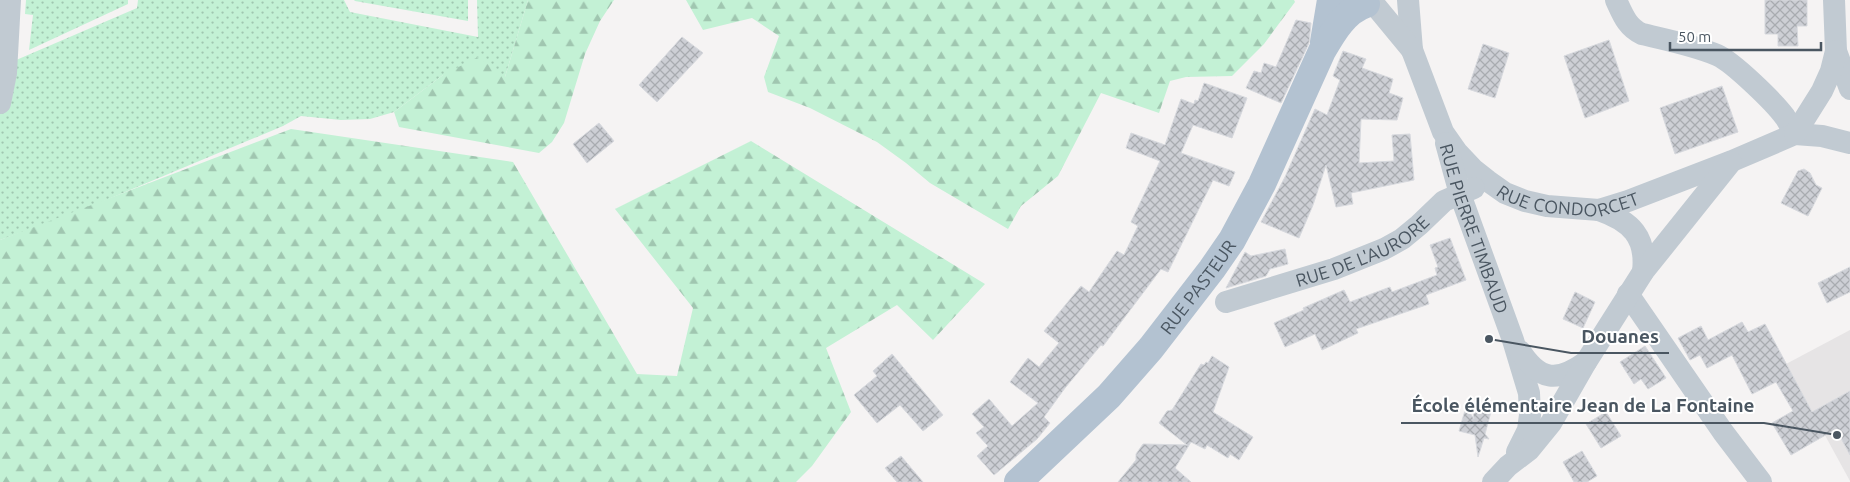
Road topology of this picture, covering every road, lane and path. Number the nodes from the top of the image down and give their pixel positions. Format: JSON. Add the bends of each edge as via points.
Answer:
{"nodes":[{"id":1,"x":10,"y":0,"type":"edge"},
{"id":2,"x":1331,"y":0,"type":"edge"},
{"id":3,"x":1408,"y":0,"type":"edge"},
{"id":4,"x":1616,"y":0,"type":"edge"},
{"id":5,"x":1834,"y":0,"type":"edge"},
{"id":6,"x":1370,"y":2,"type":"edge"},
{"id":7,"x":1412,"y":50,"type":"junction"},
{"id":8,"x":1322,"y":51,"type":"junction"},
{"id":9,"x":1836,"y":51,"type":"junction"},
{"id":10,"x":1850,"y":89,"type":"edge"},
{"id":11,"x":0,"y":103,"type":"edge"},
{"id":12,"x":1443,"y":132,"type":"junction"},
{"id":13,"x":1795,"y":134,"type":"junction"},
{"id":14,"x":1850,"y":143,"type":"edge"},
{"id":15,"x":1732,"y":161,"type":"junction"},
{"id":16,"x":1488,"y":181,"type":"junction"},
{"id":17,"x":1460,"y":194,"type":"junction"},
{"id":18,"x":1599,"y":210,"type":"junction"},
{"id":19,"x":1643,"y":272,"type":"junction"},
{"id":20,"x":1628,"y":294,"type":"junction"},
{"id":21,"x":1226,"y":302,"type":"dead end"},
{"id":22,"x":1513,"y":340,"type":"junction"},
{"id":23,"x":1586,"y":362,"type":"junction"},
{"id":24,"x":1508,"y":466,"type":"junction"},
{"id":25,"x":1018,"y":482,"type":"edge"},
{"id":26,"x":1493,"y":482,"type":"edge"},
{"id":27,"x":1761,"y":482,"type":"edge"}],
"edges":[{"from":1,"to":11,"type":"street","via":[[6,73]]},
{"from":2,"to":8,"type":"main road","name":"RUE PASTEUR"},
{"from":3,"to":7,"type":"street","name":"RUE CONDORCET"},
{"from":4,"to":13,"type":"street","via":[[1633,30],[1704,50],[1730,63],[1776,106]]},
{"from":5,"to":9,"type":"street"},
{"from":6,"to":7,"type":"street","name":"RUE CONDORCET"},
{"from":6,"to":8,"type":"main road","name":"RUE PASTEUR","via":[[1339,23]]},
{"from":7,"to":12,"type":"street","name":"RUE CONDORCET"},
{"from":8,"to":25,"type":"main road","name":"RUE PASTEUR","via":[[1262,184],[1232,240],[1212,269],[1109,396]]},
{"from":9,"to":10,"type":"street"},
{"from":9,"to":13,"type":"street","via":[[1822,91]]},
{"from":12,"to":16,"type":"street","name":"RUE CONDORCET","via":[[1463,158]]},
{"from":12,"to":17,"type":"street","name":"RUE PIERRE TIMBAUD"},
{"from":13,"to":14,"type":"street"},
{"from":13,"to":15,"type":"street","name":"RUE CONDORCET"},
{"from":15,"to":18,"type":"street","name":"RUE CONDORCET"},
{"from":15,"to":19,"type":"street","name":"RUE PIERRE TIMBAUD"},
{"from":16,"to":17,"type":"street","name":"RUE DE L'AURORE"},
{"from":16,"to":18,"type":"street","name":"RUE CONDORCET","via":[[1525,201]]},
{"from":17,"to":21,"type":"street","name":"RUE DE L'AURORE","via":[[1444,201],[1402,239],[1384,249],[1334,269]]},
{"from":17,"to":22,"type":"street","name":"RUE PIERRE TIMBAUD"},
{"from":18,"to":19,"type":"street","via":[[1626,223],[1637,235],[1644,249]]},
{"from":19,"to":20,"type":"street","name":"RUE PIERRE TIMBAUD"},
{"from":20,"to":23,"type":"street","name":"RUE PIERRE TIMBAUD"},
{"from":20,"to":27,"type":"street"},
{"from":22,"to":23,"type":"street","via":[[1527,362],[1544,374],[1564,375]]},
{"from":22,"to":24,"type":"street","name":"RUE PIERRE TIMBAUD","via":[[1529,393],[1530,415],[1522,445]]},
{"from":23,"to":24,"type":"street","name":"RUE PIERRE TIMBAUD","via":[[1551,423],[1529,450]]},
{"from":24,"to":26,"type":"street","name":"RUE PIERRE TIMBAUD"}]}
